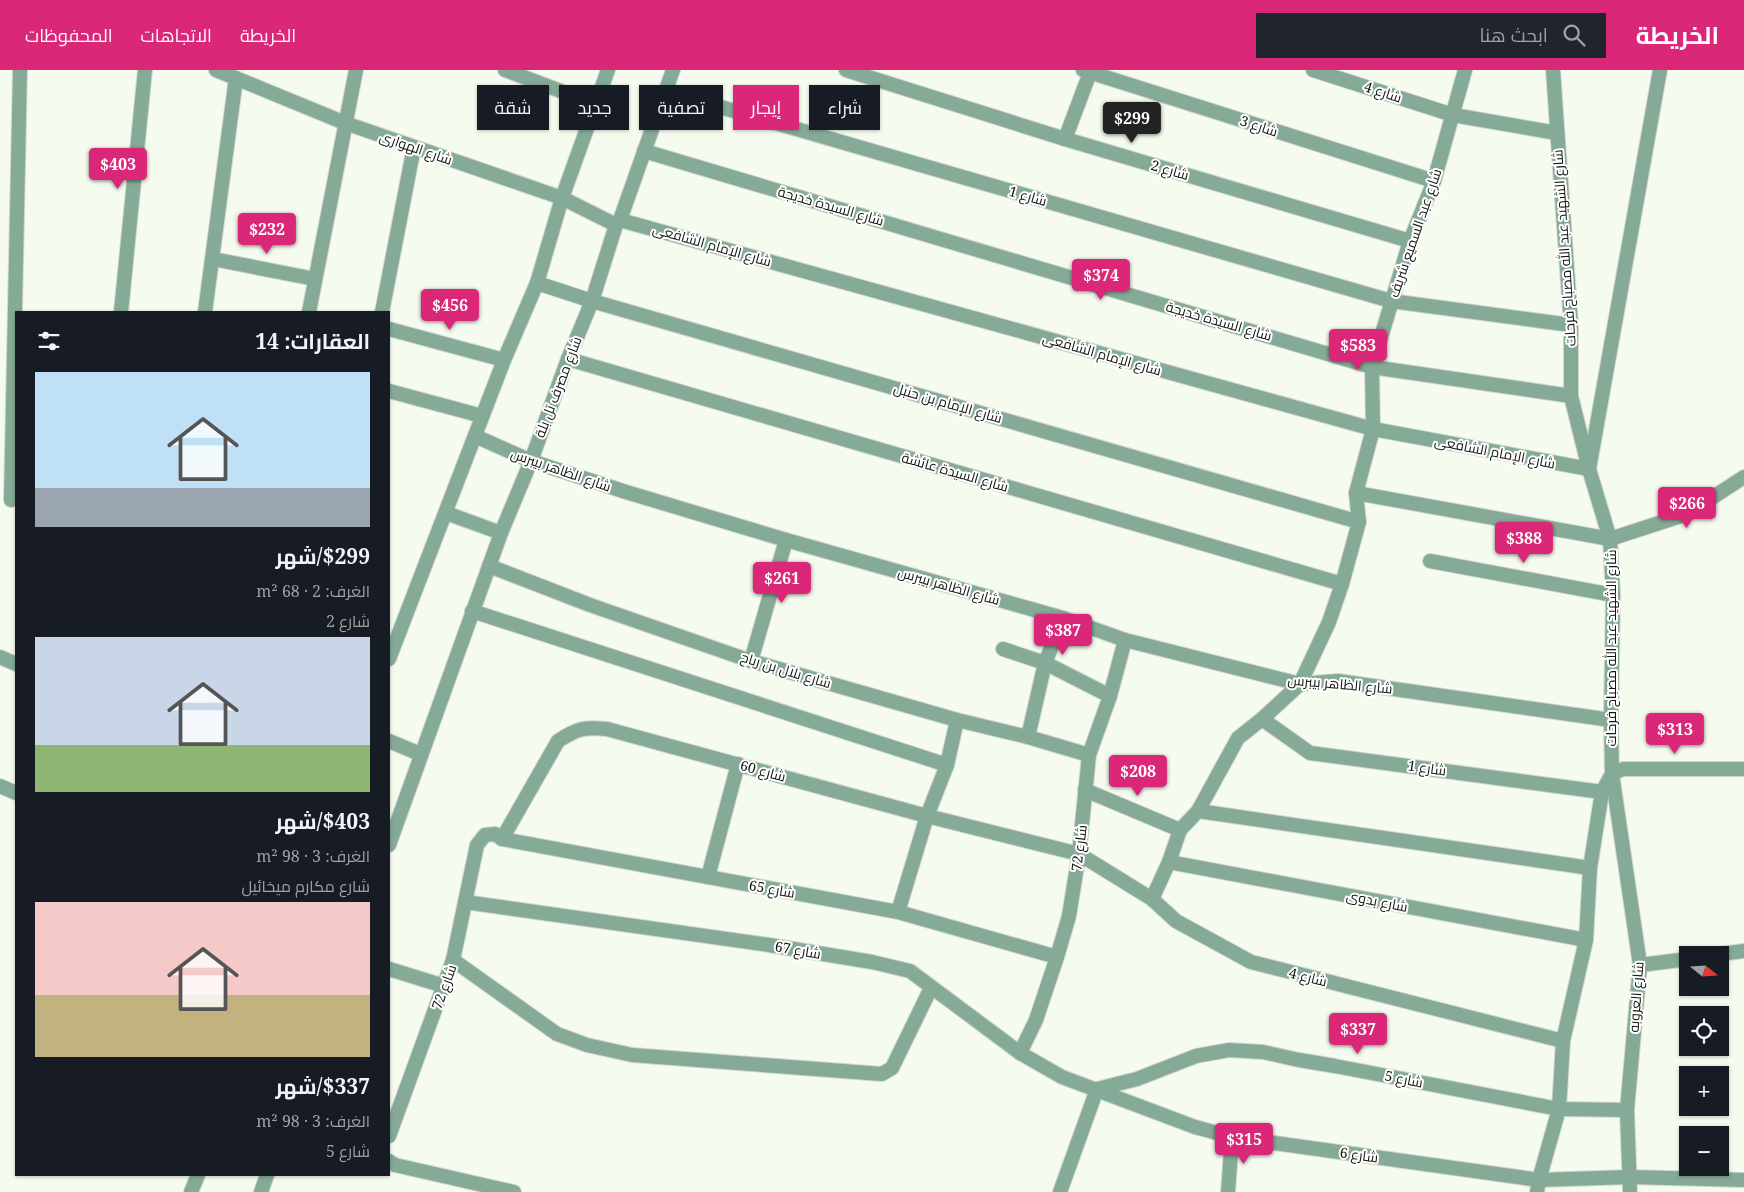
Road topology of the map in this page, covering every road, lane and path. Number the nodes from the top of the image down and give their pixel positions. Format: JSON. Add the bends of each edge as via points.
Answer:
{"nodes":[{"id":1,"x":20,"y":70,"type":"edge"},
{"id":2,"x":145,"y":70,"type":"edge"},
{"id":3,"x":216,"y":70,"type":"edge"},
{"id":4,"x":356,"y":70,"type":"edge"},
{"id":5,"x":505,"y":70,"type":"edge"},
{"id":6,"x":608,"y":70,"type":"edge"},
{"id":7,"x":673,"y":70,"type":"edge"},
{"id":8,"x":846,"y":70,"type":"edge"},
{"id":9,"x":1313,"y":70,"type":"edge"},
{"id":10,"x":1465,"y":70,"type":"edge"},
{"id":11,"x":1553,"y":70,"type":"edge"},
{"id":12,"x":1660,"y":70,"type":"edge"},
{"id":13,"x":1088,"y":71,"type":"edge"},
{"id":14,"x":236,"y":78,"type":"junction"},
{"id":15,"x":602,"y":85,"type":"edge"},
{"id":16,"x":667,"y":85,"type":"edge"},
{"id":17,"x":559,"y":90,"type":"edge"},
{"id":18,"x":723,"y":108,"type":"edge"},
{"id":19,"x":1453,"y":115,"type":"junction"},
{"id":20,"x":345,"y":123,"type":"junction"},
{"id":21,"x":586,"y":130,"type":"edge"},
{"id":22,"x":651,"y":130,"type":"edge"},
{"id":23,"x":1557,"y":133,"type":"junction"},
{"id":24,"x":1065,"y":139,"type":"junction"},
{"id":25,"x":414,"y":147,"type":"junction"},
{"id":26,"x":644,"y":151,"type":"junction"},
{"id":27,"x":1434,"y":181,"type":"junction"},
{"id":28,"x":562,"y":198,"type":"junction"},
{"id":29,"x":618,"y":223,"type":"junction"},
{"id":30,"x":1410,"y":242,"type":"junction"},
{"id":31,"x":212,"y":259,"type":"junction"},
{"id":32,"x":315,"y":279,"type":"junction"},
{"id":33,"x":537,"y":283,"type":"junction"},
{"id":34,"x":592,"y":301,"type":"junction"},
{"id":35,"x":1391,"y":302,"type":"junction"},
{"id":36,"x":121,"y":311,"type":"edge"},
{"id":37,"x":205,"y":311,"type":"edge"},
{"id":38,"x":309,"y":311,"type":"edge"},
{"id":39,"x":382,"y":311,"type":"edge"},
{"id":40,"x":1571,"y":325,"type":"junction"},
{"id":41,"x":390,"y":329,"type":"edge"},
{"id":42,"x":568,"y":359,"type":"junction"},
{"id":43,"x":504,"y":360,"type":"junction"},
{"id":44,"x":1372,"y":366,"type":"junction"},
{"id":45,"x":390,"y":391,"type":"edge"},
{"id":46,"x":1571,"y":396,"type":"junction"},
{"id":47,"x":482,"y":416,"type":"junction"},
{"id":48,"x":1373,"y":429,"type":"junction"},
{"id":49,"x":475,"y":436,"type":"junction"},
{"id":50,"x":531,"y":461,"type":"junction"},
{"id":51,"x":1589,"y":469,"type":"junction"},
{"id":52,"x":1744,"y":477,"type":"edge"},
{"id":53,"x":1356,"y":493,"type":"junction"},
{"id":54,"x":9,"y":499,"type":"edge"},
{"id":55,"x":446,"y":513,"type":"junction"},
{"id":56,"x":1359,"y":522,"type":"junction"},
{"id":57,"x":501,"y":533,"type":"junction"},
{"id":58,"x":1610,"y":539,"type":"junction"},
{"id":59,"x":786,"y":540,"type":"junction"},
{"id":60,"x":1430,"y":560,"type":"dead end"},
{"id":61,"x":489,"y":566,"type":"junction"},
{"id":62,"x":1342,"y":584,"type":"junction"},
{"id":63,"x":1613,"y":595,"type":"junction"},
{"id":64,"x":472,"y":611,"type":"junction"},
{"id":65,"x":1063,"y":618,"type":"junction"},
{"id":66,"x":1125,"y":640,"type":"junction"},
{"id":67,"x":1003,"y":649,"type":"dead end"},
{"id":68,"x":390,"y":656,"type":"edge"},
{"id":69,"x":0,"y":657,"type":"edge"},
{"id":70,"x":751,"y":661,"type":"junction"},
{"id":71,"x":1044,"y":663,"type":"junction"},
{"id":72,"x":15,"y":664,"type":"edge"},
{"id":73,"x":1300,"y":684,"type":"junction"},
{"id":74,"x":1110,"y":696,"type":"junction"},
{"id":75,"x":1262,"y":719,"type":"junction"},
{"id":76,"x":957,"y":720,"type":"junction"},
{"id":77,"x":1610,"y":720,"type":"junction"},
{"id":78,"x":1028,"y":736,"type":"junction"},
{"id":79,"x":390,"y":741,"type":"edge"},
{"id":80,"x":420,"y":754,"type":"junction"},
{"id":81,"x":1089,"y":754,"type":"junction"},
{"id":82,"x":738,"y":764,"type":"junction"},
{"id":83,"x":947,"y":765,"type":"junction"},
{"id":84,"x":1744,"y":769,"type":"edge"},
{"id":85,"x":1612,"y":774,"type":"junction"},
{"id":86,"x":0,"y":786,"type":"edge"},
{"id":87,"x":1085,"y":790,"type":"junction"},
{"id":88,"x":15,"y":792,"type":"edge"},
{"id":89,"x":1602,"y":792,"type":"junction"},
{"id":90,"x":1198,"y":811,"type":"junction"},
{"id":91,"x":927,"y":816,"type":"junction"},
{"id":92,"x":1180,"y":830,"type":"junction"},
{"id":93,"x":485,"y":836,"type":"joint"},
{"id":94,"x":502,"y":839,"type":"junction"},
{"id":95,"x":390,"y":842,"type":"edge"},
{"id":96,"x":1079,"y":854,"type":"junction"},
{"id":97,"x":1169,"y":862,"type":"junction"},
{"id":98,"x":1590,"y":868,"type":"junction"},
{"id":99,"x":708,"y":878,"type":"junction"},
{"id":100,"x":1152,"y":899,"type":"junction"},
{"id":101,"x":465,"y":902,"type":"junction"},
{"id":102,"x":898,"y":912,"type":"junction"},
{"id":103,"x":1586,"y":940,"type":"junction"},
{"id":104,"x":1744,"y":950,"type":"edge"},
{"id":105,"x":1729,"y":952,"type":"edge"},
{"id":106,"x":1057,"y":957,"type":"junction"},
{"id":107,"x":453,"y":960,"type":"junction"},
{"id":108,"x":1679,"y":960,"type":"edge"},
{"id":109,"x":1640,"y":965,"type":"junction"},
{"id":110,"x":390,"y":969,"type":"edge"},
{"id":111,"x":444,"y":986,"type":"junction"},
{"id":112,"x":931,"y":988,"type":"junction"},
{"id":113,"x":1563,"y":1041,"type":"junction"},
{"id":114,"x":1020,"y":1053,"type":"junction"},
{"id":115,"x":1096,"y":1089,"type":"junction"},
{"id":116,"x":1559,"y":1109,"type":"junction"},
{"id":117,"x":1627,"y":1110,"type":"junction"},
{"id":118,"x":390,"y":1133,"type":"edge"},
{"id":119,"x":1232,"y":1137,"type":"junction"},
{"id":120,"x":390,"y":1162,"type":"edge"},
{"id":121,"x":198,"y":1176,"type":"edge"},
{"id":122,"x":267,"y":1176,"type":"edge"},
{"id":123,"x":1630,"y":1178,"type":"junction"},
{"id":124,"x":1744,"y":1180,"type":"edge"},
{"id":125,"x":1538,"y":1186,"type":"edge"},
{"id":126,"x":473,"y":1187,"type":"edge"},
{"id":127,"x":191,"y":1192,"type":"edge"},
{"id":128,"x":261,"y":1192,"type":"edge"},
{"id":129,"x":514,"y":1192,"type":"edge"},
{"id":130,"x":1060,"y":1192,"type":"edge"},
{"id":131,"x":1228,"y":1192,"type":"edge"},
{"id":132,"x":1630,"y":1192,"type":"edge"}],
"edges":[{"from":1,"to":54,"type":"street"},
{"from":2,"to":36,"type":"street"},
{"from":3,"to":14,"type":"street","name":"شارع الهوارى"},
{"from":4,"to":20,"type":"street"},
{"from":5,"to":17,"type":"street"},
{"from":6,"to":15,"type":"street"},
{"from":7,"to":16,"type":"street","name":"شارع مصرف تل بلة"},
{"from":8,"to":24,"type":"street","name":"شارع 2"},
{"from":9,"to":19,"type":"street","name":"شارع 4"},
{"from":10,"to":19,"type":"street","name":"شارع عبد السميع شريف"},
{"from":11,"to":23,"type":"street","name":"شارع الشهيد عبد الله مصباح فرحات"},
{"from":12,"to":51,"type":"street"},
{"from":13,"to":24,"type":"street"},
{"from":13,"to":27,"type":"street","name":"شارع 3"},
{"from":14,"to":20,"type":"street","name":"شارع الهوارى"},
{"from":14,"to":31,"type":"street"},
{"from":18,"to":35,"type":"street","name":"شارع 1"},
{"from":19,"to":23,"type":"street","name":"شارع 4"},
{"from":19,"to":27,"type":"street","name":"شارع عبد السميع شريف"},
{"from":20,"to":25,"type":"street","name":"شارع الهوارى"},
{"from":20,"to":32,"type":"street"},
{"from":21,"to":28,"type":"street"},
{"from":22,"to":26,"type":"street","name":"شارع مصرف تل بلة"},
{"from":23,"to":40,"type":"street","name":"شارع الشهيد عبد الله مصباح فرحات"},
{"from":24,"to":30,"type":"street","name":"شارع 2"},
{"from":25,"to":28,"type":"street","name":"شارع الهوارى"},
{"from":25,"to":39,"type":"street"},
{"from":26,"to":29,"type":"street","name":"شارع مصرف تل بلة"},
{"from":26,"to":44,"type":"street","name":"شارع السيدة خديجة"},
{"from":27,"to":30,"type":"street","name":"شارع عبد السميع شريف"},
{"from":28,"to":29,"type":"street","name":"شارع الهوارى"},
{"from":28,"to":33,"type":"street"},
{"from":29,"to":34,"type":"street","name":"شارع مصرف تل بلة"},
{"from":29,"to":48,"type":"street","name":"شارع الإمام الشافعى"},
{"from":30,"to":35,"type":"street","name":"شارع عبد السميع شريف"},
{"from":31,"to":32,"type":"street"},
{"from":31,"to":37,"type":"street"},
{"from":32,"to":38,"type":"street"},
{"from":33,"to":34,"type":"street","name":"شارع الإمام بن حنبل"},
{"from":33,"to":43,"type":"street"},
{"from":34,"to":42,"type":"street","name":"شارع مصرف تل بلة"},
{"from":34,"to":56,"type":"street","name":"شارع الإمام بن حنبل"},
{"from":35,"to":40,"type":"street","name":"شارع 1"},
{"from":35,"to":44,"type":"street","name":"شارع عبد السميع شريف"},
{"from":40,"to":46,"type":"street","name":"شارع الشهيد عبد الله مصباح فرحات"},
{"from":41,"to":43,"type":"street"},
{"from":42,"to":50,"type":"street","name":"شارع مصرف تل بلة"},
{"from":42,"to":62,"type":"street","name":"شارع السيدة عائشة"},
{"from":43,"to":47,"type":"street"},
{"from":44,"to":46,"type":"street","name":"شارع السيدة خديجة"},
{"from":44,"to":48,"type":"street","name":"شارع عبد السميع شريف"},
{"from":45,"to":47,"type":"street"},
{"from":46,"to":51,"type":"street","name":"شارع الشهيد عبد الله مصباح فرحات"},
{"from":47,"to":49,"type":"street"},
{"from":48,"to":51,"type":"street","name":"شارع الإمام الشافعى"},
{"from":48,"to":53,"type":"street","name":"شارع عبد السميع شريف"},
{"from":49,"to":50,"type":"street","name":"شارع الظاهر بيبرس"},
{"from":49,"to":55,"type":"street"},
{"from":50,"to":57,"type":"street","name":"شارع مصرف تل بلة"},
{"from":50,"to":59,"type":"street","name":"شارع الظاهر بيبرس"},
{"from":51,"to":58,"type":"street","name":"شارع الشهيد عبد الله مصباح فرحات"},
{"from":52,"to":58,"type":"street","via":[[1687,514]]},
{"from":53,"to":56,"type":"street","name":"شارع عبد السميع شريف"},
{"from":53,"to":58,"type":"street"},
{"from":55,"to":57,"type":"street"},
{"from":55,"to":68,"type":"street"},
{"from":56,"to":62,"type":"street","name":"شارع عبد السميع شريف"},
{"from":57,"to":61,"type":"street","name":"شارع مصرف تل بلة"},
{"from":58,"to":63,"type":"street","name":"شارع الشهيد عبد الله مصباح فرحات"},
{"from":59,"to":65,"type":"street","name":"شارع الظاهر بيبرس"},
{"from":59,"to":70,"type":"street"},
{"from":60,"to":63,"type":"street"},
{"from":61,"to":64,"type":"street","name":"شارع مصرف تل بلة"},
{"from":61,"to":70,"type":"street","name":"شارع بلال بن رباح"},
{"from":62,"to":73,"type":"street","name":"شارع عبد السميع شريف","via":[[1329,622]]},
{"from":63,"to":77,"type":"street","name":"شارع الشهيد عبد الله مصباح فرحات"},
{"from":64,"to":80,"type":"street","name":"شارع مصرف تل بلة"},
{"from":64,"to":83,"type":"street"},
{"from":65,"to":66,"type":"street","name":"شارع الظاهر بيبرس"},
{"from":65,"to":71,"type":"street"},
{"from":66,"to":73,"type":"street","name":"شارع الظاهر بيبرس"},
{"from":66,"to":74,"type":"street","name":"شارع 72"},
{"from":67,"to":71,"type":"street"},
{"from":69,"to":72,"type":"street"},
{"from":70,"to":76,"type":"street","name":"شارع بلال بن رباح"},
{"from":71,"to":74,"type":"street"},
{"from":71,"to":78,"type":"street"},
{"from":73,"to":75,"type":"street"},
{"from":73,"to":77,"type":"street","name":"شارع الظاهر بيبرس","via":[[1338,681]]},
{"from":74,"to":81,"type":"street","name":"شارع 72"},
{"from":75,"to":89,"type":"street","name":"شارع 1","via":[[1310,753]]},
{"from":75,"to":90,"type":"street","via":[[1238,738]]},
{"from":76,"to":78,"type":"street","name":"شارع بلال بن رباح"},
{"from":76,"to":83,"type":"street"},
{"from":77,"to":85,"type":"street","name":"شارع الشهيد عبد الله مصباح فرحات"},
{"from":78,"to":81,"type":"street","name":"شارع بلال بن رباح"},
{"from":79,"to":80,"type":"street"},
{"from":80,"to":95,"type":"street","name":"شارع مصرف تل بلة"},
{"from":81,"to":87,"type":"street","name":"شارع 72"},
{"from":82,"to":91,"type":"street","name":"شارع 60"},
{"from":82,"to":94,"type":"street","name":"شارع 60","via":[[608,729],[588,727],[572,732],[558,741]]},
{"from":82,"to":99,"type":"street"},
{"from":83,"to":91,"type":"street"},
{"from":84,"to":85,"type":"street","via":[[1623,769]]},
{"from":85,"to":89,"type":"street"},
{"from":85,"to":109,"type":"street","name":"شارع العروبه"},
{"from":86,"to":88,"type":"street"},
{"from":87,"to":92,"type":"street"},
{"from":87,"to":96,"type":"street","name":"شارع 72"},
{"from":89,"to":98,"type":"street"},
{"from":90,"to":92,"type":"street"},
{"from":90,"to":98,"type":"street"},
{"from":91,"to":96,"type":"street","name":"شارع 60"},
{"from":91,"to":102,"type":"street"},
{"from":92,"to":97,"type":"street"},
{"from":93,"to":94,"type":"street","name":"شارع 65","via":[[495,834]]},
{"from":93,"to":101,"type":"street","name":"شارع 72","via":[[477,845]]},
{"from":94,"to":99,"type":"street","name":"شارع 65"},
{"from":96,"to":100,"type":"street","name":"شارع 4"},
{"from":96,"to":106,"type":"street","name":"شارع 72","via":[[1069,916]]},
{"from":97,"to":100,"type":"street"},
{"from":97,"to":103,"type":"street","name":"شارع بدوى"},
{"from":98,"to":103,"type":"street"},
{"from":99,"to":102,"type":"street","name":"شارع 65"},
{"from":100,"to":113,"type":"street","name":"شارع 4","via":[[1176,921],[1251,962]]},
{"from":101,"to":107,"type":"street","name":"شارع 72"},
{"from":101,"to":112,"type":"street","name":"شارع 67","via":[[769,944],[872,962],[910,971]]},
{"from":102,"to":106,"type":"street","name":"شارع 65"},
{"from":103,"to":113,"type":"street"},
{"from":104,"to":105,"type":"street"},
{"from":106,"to":114,"type":"street","name":"شارع 72","via":[[1036,1020]]},
{"from":107,"to":111,"type":"street","name":"شارع 72"},
{"from":107,"to":112,"type":"street","via":[[557,1034],[587,1045],[632,1056],[882,1074],[892,1068]]},
{"from":108,"to":109,"type":"street"},
{"from":109,"to":117,"type":"street","name":"شارع العروبه"},
{"from":110,"to":111,"type":"street"},
{"from":111,"to":118,"type":"street","name":"شارع 72"},
{"from":112,"to":114,"type":"street","name":"شارع 67"},
{"from":113,"to":116,"type":"street"},
{"from":114,"to":115,"type":"street","name":"شارع 67","via":[[1062,1077]]},
{"from":115,"to":116,"type":"street","name":"شارع 5","via":[[1137,1079],[1196,1056],[1229,1050],[1263,1052]]},
{"from":115,"to":119,"type":"street","name":"شارع 6","via":[[1196,1127]]},
{"from":115,"to":130,"type":"street"},
{"from":116,"to":117,"type":"street","name":"شارع 5"},
{"from":116,"to":125,"type":"street"},
{"from":117,"to":123,"type":"street","name":"شارع العروبه"},
{"from":119,"to":125,"type":"street","name":"شارع 6"},
{"from":119,"to":131,"type":"street"},
{"from":120,"to":126,"type":"street"},
{"from":121,"to":127,"type":"street"},
{"from":122,"to":128,"type":"street"},
{"from":123,"to":124,"type":"street","name":"شارع 6"},
{"from":123,"to":125,"type":"street","name":"شارع 6"},
{"from":123,"to":132,"type":"street","name":"شارع العروبه"},
{"from":126,"to":129,"type":"street"}]}
